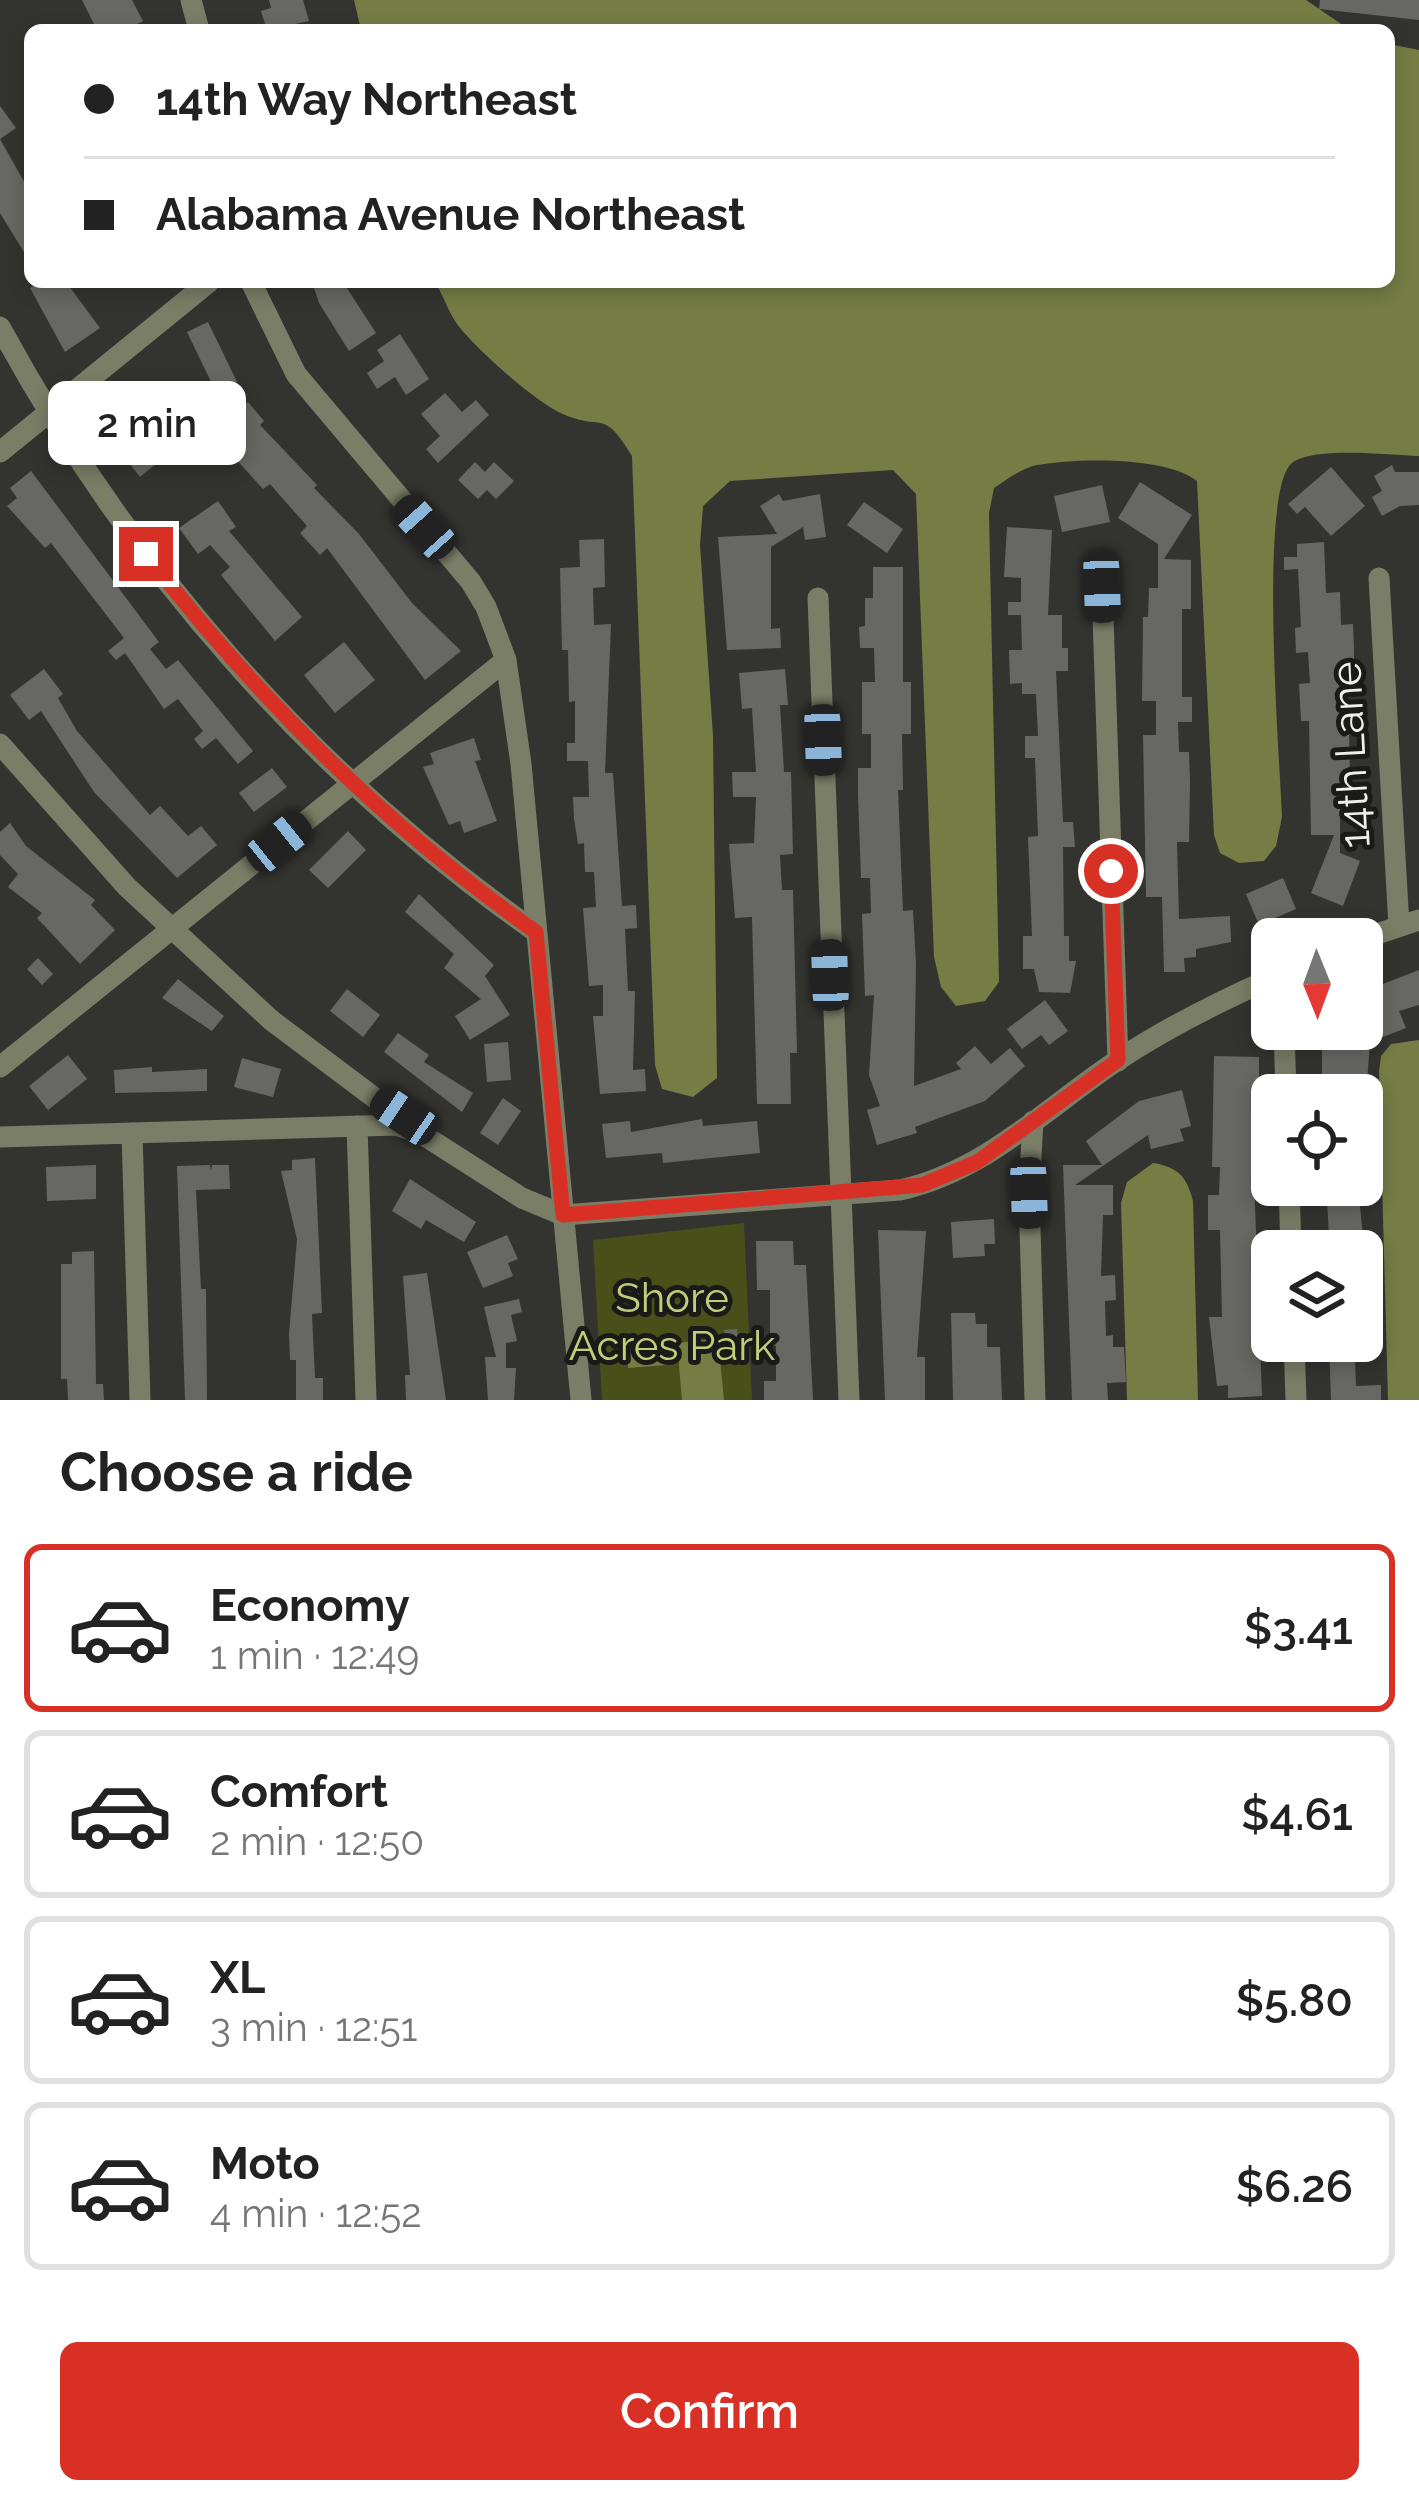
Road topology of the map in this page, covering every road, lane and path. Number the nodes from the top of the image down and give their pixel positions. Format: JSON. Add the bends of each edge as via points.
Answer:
{"nodes":[{"id":1,"x":202,"y":288,"type":"edge"},
{"id":2,"x":254,"y":288,"type":"edge"},
{"id":3,"x":0,"y":326,"type":"edge"},
{"id":4,"x":50,"y":412,"type":"junction"},
{"id":5,"x":0,"y":452,"type":"edge"},
{"id":6,"x":1379,"y":578,"type":"dead end"},
{"id":7,"x":1102,"y":587,"type":"dead end"},
{"id":8,"x":818,"y":598,"type":"dead end"},
{"id":9,"x":506,"y":660,"type":"junction"},
{"id":10,"x":0,"y":744,"type":"edge"},
{"id":11,"x":352,"y":783,"type":"junction"},
{"id":12,"x":1409,"y":923,"type":"edge"},
{"id":13,"x":170,"y":929,"type":"junction"},
{"id":14,"x":536,"y":932,"type":"junction"},
{"id":15,"x":1251,"y":989,"type":"edge"},
{"id":16,"x":1118,"y":1060,"type":"junction"},
{"id":17,"x":0,"y":1067,"type":"edge"},
{"id":18,"x":352,"y":1082,"type":"junction"},
{"id":19,"x":1033,"y":1121,"type":"junction"},
{"id":20,"x":361,"y":1126,"type":"junction"},
{"id":21,"x":132,"y":1133,"type":"junction"},
{"id":22,"x":0,"y":1137,"type":"edge"},
{"id":23,"x":428,"y":1138,"type":"junction"},
{"id":24,"x":977,"y":1162,"type":"junction"},
{"id":25,"x":1029,"y":1193,"type":"junction"},
{"id":26,"x":839,"y":1196,"type":"junction"},
{"id":27,"x":563,"y":1215,"type":"junction"},
{"id":28,"x":1295,"y":1362,"type":"edge"},
{"id":29,"x":140,"y":1400,"type":"edge"},
{"id":30,"x":366,"y":1400,"type":"edge"},
{"id":31,"x":580,"y":1400,"type":"edge"},
{"id":32,"x":849,"y":1400,"type":"edge"},
{"id":33,"x":1035,"y":1400,"type":"edge"},
{"id":34,"x":1296,"y":1400,"type":"edge"}],
"edges":[{"from":1,"to":4,"type":"street"},
{"from":2,"to":9,"type":"street","via":[[315,400],[471,582]]},
{"from":3,"to":4,"type":"street"},
{"from":4,"to":5,"type":"street"},
{"from":4,"to":11,"type":"street","via":[[210,637]]},
{"from":6,"to":12,"type":"street","name":"14th Lane"},
{"from":7,"to":16,"type":"street"},
{"from":8,"to":26,"type":"street"},
{"from":9,"to":11,"type":"street"},
{"from":9,"to":14,"type":"street"},
{"from":10,"to":13,"type":"street"},
{"from":11,"to":13,"type":"street"},
{"from":11,"to":14,"type":"street"},
{"from":13,"to":17,"type":"street"},
{"from":13,"to":18,"type":"street"},
{"from":14,"to":27,"type":"street"},
{"from":15,"to":16,"type":"street"},
{"from":16,"to":19,"type":"street"},
{"from":18,"to":20,"type":"street","via":[[364,1097]]},
{"from":18,"to":23,"type":"street"},
{"from":19,"to":24,"type":"street"},
{"from":19,"to":25,"type":"street"},
{"from":20,"to":21,"type":"street"},
{"from":20,"to":23,"type":"street","via":[[396,1125]]},
{"from":20,"to":30,"type":"street"},
{"from":21,"to":22,"type":"street"},
{"from":21,"to":29,"type":"street"},
{"from":23,"to":27,"type":"street"},
{"from":24,"to":25,"type":"street","via":[[1011,1163]]},
{"from":24,"to":26,"type":"street","via":[[922,1185]]},
{"from":25,"to":33,"type":"street"},
{"from":26,"to":27,"type":"street"},
{"from":26,"to":32,"type":"street"},
{"from":27,"to":31,"type":"street"},
{"from":28,"to":34,"type":"street"}]}
